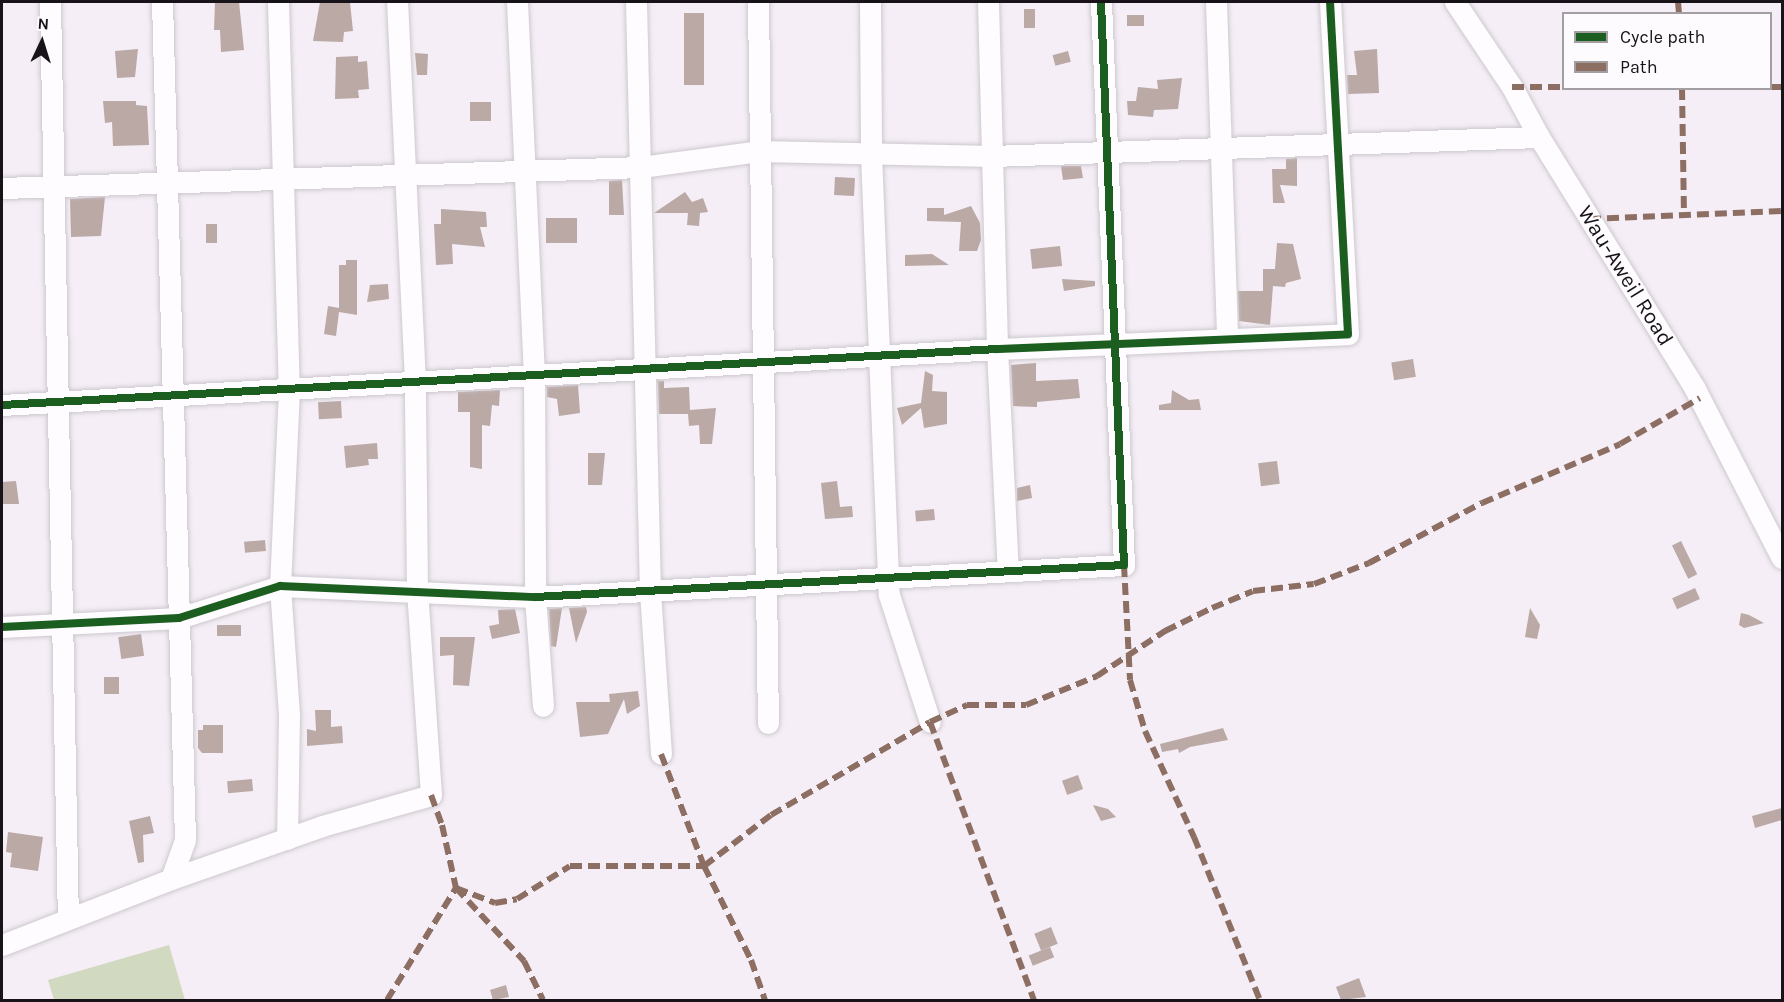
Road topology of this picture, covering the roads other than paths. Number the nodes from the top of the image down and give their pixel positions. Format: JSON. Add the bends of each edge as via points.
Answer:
{"nodes":[{"id":1,"x":50,"y":2,"type":"edge"},
{"id":2,"x":162,"y":2,"type":"edge"},
{"id":3,"x":278,"y":2,"type":"edge"},
{"id":4,"x":397,"y":2,"type":"edge"},
{"id":5,"x":517,"y":2,"type":"edge"},
{"id":6,"x":636,"y":2,"type":"edge"},
{"id":7,"x":758,"y":2,"type":"edge"},
{"id":8,"x":870,"y":2,"type":"edge"},
{"id":9,"x":988,"y":2,"type":"edge"},
{"id":10,"x":1101,"y":2,"type":"edge"},
{"id":11,"x":1216,"y":2,"type":"edge"},
{"id":12,"x":1330,"y":2,"type":"edge"},
{"id":13,"x":1455,"y":2,"type":"edge"},
{"id":14,"x":1539,"y":137,"type":"junction"},
{"id":15,"x":1335,"y":145,"type":"junction"},
{"id":16,"x":1220,"y":149,"type":"junction"},
{"id":17,"x":759,"y":151,"type":"junction"},
{"id":18,"x":1106,"y":153,"type":"junction"},
{"id":19,"x":871,"y":154,"type":"junction"},
{"id":20,"x":992,"y":156,"type":"junction"},
{"id":21,"x":641,"y":167,"type":"junction"},
{"id":22,"x":524,"y":171,"type":"junction"},
{"id":23,"x":405,"y":175,"type":"junction"},
{"id":24,"x":282,"y":179,"type":"junction"},
{"id":25,"x":166,"y":183,"type":"junction"},
{"id":26,"x":53,"y":187,"type":"junction"},
{"id":27,"x":2,"y":188,"type":"edge"},
{"id":28,"x":1227,"y":339,"type":"junction"},
{"id":29,"x":1114,"y":344,"type":"junction"},
{"id":30,"x":997,"y":350,"type":"junction"},
{"id":31,"x":877,"y":356,"type":"junction"},
{"id":32,"x":765,"y":363,"type":"junction"},
{"id":33,"x":646,"y":369,"type":"junction"},
{"id":34,"x":534,"y":375,"type":"junction"},
{"id":35,"x":415,"y":382,"type":"junction"},
{"id":36,"x":289,"y":389,"type":"junction"},
{"id":37,"x":171,"y":394,"type":"junction"},
{"id":38,"x":57,"y":401,"type":"junction"},
{"id":39,"x":2,"y":405,"type":"edge"},
{"id":40,"x":1782,"y":558,"type":"edge"},
{"id":41,"x":1008,"y":571,"type":"junction"},
{"id":42,"x":888,"y":578,"type":"junction"},
{"id":43,"x":766,"y":584,"type":"junction"},
{"id":44,"x":280,"y":586,"type":"junction"},
{"id":45,"x":417,"y":590,"type":"junction"},
{"id":46,"x":650,"y":592,"type":"junction"},
{"id":47,"x":535,"y":597,"type":"junction"},
{"id":48,"x":179,"y":618,"type":"junction"},
{"id":49,"x":62,"y":624,"type":"junction"},
{"id":50,"x":2,"y":627,"type":"edge"},
{"id":51,"x":543,"y":706,"type":"dead end"},
{"id":52,"x":930,"y":722,"type":"dead end"},
{"id":53,"x":768,"y":723,"type":"dead end"},
{"id":54,"x":661,"y":754,"type":"dead end"},
{"id":55,"x":287,"y":839,"type":"junction"},
{"id":56,"x":171,"y":879,"type":"junction"},
{"id":57,"x":68,"y":919,"type":"junction"},
{"id":58,"x":2,"y":945,"type":"edge"}],
"edges":[{"from":1,"to":26,"type":"street"},
{"from":2,"to":25,"type":"street"},
{"from":3,"to":24,"type":"street"},
{"from":4,"to":23,"type":"street"},
{"from":5,"to":22,"type":"street"},
{"from":6,"to":21,"type":"street"},
{"from":7,"to":17,"type":"street"},
{"from":8,"to":19,"type":"street"},
{"from":9,"to":20,"type":"street"},
{"from":10,"to":18,"type":"street"},
{"from":11,"to":16,"type":"street"},
{"from":12,"to":15,"type":"street"},
{"from":13,"to":14,"type":"street","name":"Wau-Aweil Road","via":[[1512,87]]},
{"from":14,"to":15,"type":"street"},
{"from":14,"to":40,"type":"street","name":"Wau-Aweil Road","via":[[1695,389]]},
{"from":15,"to":16,"type":"street"},
{"from":15,"to":28,"type":"street","via":[[1348,334]]},
{"from":16,"to":18,"type":"street"},
{"from":16,"to":28,"type":"street"},
{"from":17,"to":19,"type":"street"},
{"from":17,"to":21,"type":"street"},
{"from":17,"to":32,"type":"street"},
{"from":18,"to":20,"type":"street"},
{"from":18,"to":29,"type":"street"},
{"from":19,"to":20,"type":"street"},
{"from":19,"to":31,"type":"street"},
{"from":20,"to":30,"type":"street"},
{"from":21,"to":22,"type":"street"},
{"from":21,"to":33,"type":"street"},
{"from":22,"to":23,"type":"street"},
{"from":22,"to":34,"type":"street"},
{"from":23,"to":24,"type":"street"},
{"from":23,"to":35,"type":"street"},
{"from":24,"to":25,"type":"street"},
{"from":24,"to":36,"type":"street"},
{"from":25,"to":26,"type":"street"},
{"from":25,"to":37,"type":"street"},
{"from":26,"to":27,"type":"street"},
{"from":26,"to":38,"type":"street"},
{"from":28,"to":29,"type":"street"},
{"from":29,"to":30,"type":"street"},
{"from":29,"to":41,"type":"street","via":[[1124,565]]},
{"from":30,"to":31,"type":"street"},
{"from":30,"to":41,"type":"street"},
{"from":31,"to":32,"type":"street"},
{"from":31,"to":42,"type":"street"},
{"from":32,"to":33,"type":"street"},
{"from":32,"to":43,"type":"street"},
{"from":33,"to":34,"type":"street"},
{"from":33,"to":46,"type":"street"},
{"from":34,"to":35,"type":"street"},
{"from":34,"to":47,"type":"street"},
{"from":35,"to":36,"type":"street"},
{"from":35,"to":45,"type":"street"},
{"from":36,"to":37,"type":"street"},
{"from":36,"to":44,"type":"street"},
{"from":37,"to":38,"type":"street"},
{"from":37,"to":48,"type":"street"},
{"from":38,"to":39,"type":"street"},
{"from":38,"to":49,"type":"street"},
{"from":41,"to":42,"type":"street"},
{"from":42,"to":43,"type":"street"},
{"from":42,"to":52,"type":"street","via":[[889,595]]},
{"from":43,"to":46,"type":"street"},
{"from":43,"to":53,"type":"street"},
{"from":44,"to":45,"type":"street"},
{"from":44,"to":48,"type":"street"},
{"from":44,"to":55,"type":"street","via":[[289,715]]},
{"from":45,"to":47,"type":"street"},
{"from":45,"to":55,"type":"street","via":[[431,795]]},
{"from":46,"to":47,"type":"street"},
{"from":46,"to":54,"type":"street"},
{"from":47,"to":51,"type":"street"},
{"from":48,"to":49,"type":"street"},
{"from":48,"to":56,"type":"street","via":[[185,840]]},
{"from":49,"to":50,"type":"street"},
{"from":49,"to":57,"type":"street"},
{"from":55,"to":56,"type":"street"},
{"from":56,"to":57,"type":"street"},
{"from":57,"to":58,"type":"street"}]}
